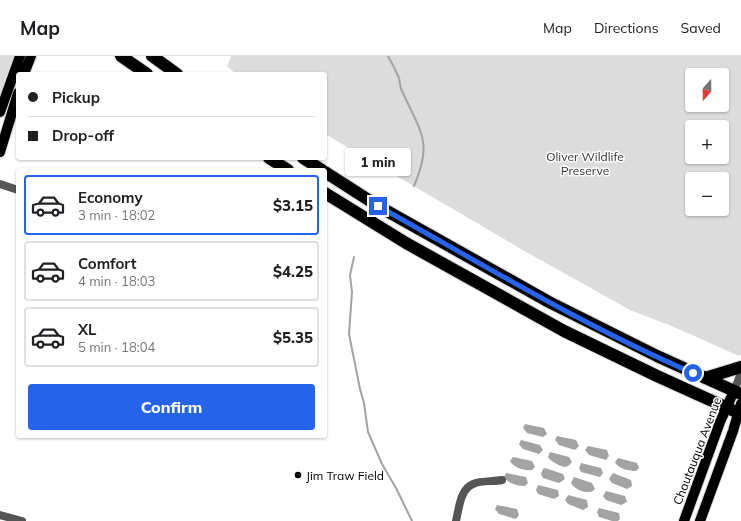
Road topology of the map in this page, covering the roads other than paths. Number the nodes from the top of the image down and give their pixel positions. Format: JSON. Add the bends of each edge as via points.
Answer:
{"nodes":[{"id":1,"x":20,"y":56,"type":"edge"},
{"id":2,"x":31,"y":56,"type":"edge"},
{"id":3,"x":121,"y":56,"type":"edge"},
{"id":4,"x":152,"y":56,"type":"edge"},
{"id":5,"x":25,"y":72,"type":"edge"},
{"id":6,"x":144,"y":72,"type":"edge"},
{"id":7,"x":174,"y":72,"type":"edge"},
{"id":8,"x":16,"y":100,"type":"edge"},
{"id":9,"x":0,"y":112,"type":"edge"},
{"id":10,"x":0,"y":152,"type":"edge"},
{"id":11,"x":272,"y":160,"type":"edge"},
{"id":12,"x":307,"y":160,"type":"edge"},
{"id":13,"x":285,"y":168,"type":"edge"},
{"id":14,"x":319,"y":168,"type":"edge"},
{"id":15,"x":327,"y":173,"type":"edge"},
{"id":16,"x":0,"y":184,"type":"edge"},
{"id":17,"x":16,"y":189,"type":"edge"},
{"id":18,"x":327,"y":194,"type":"edge"},
{"id":19,"x":741,"y":367,"type":"edge"},
{"id":20,"x":741,"y":373,"type":"edge"},
{"id":21,"x":705,"y":378,"type":"junction"},
{"id":22,"x":738,"y":392,"type":"edge"},
{"id":23,"x":726,"y":408,"type":"junction"},
{"id":24,"x":740,"y":410,"type":"edge"},
{"id":25,"x":502,"y":480,"type":"dead end"},
{"id":26,"x":0,"y":510,"type":"edge"},
{"id":27,"x":0,"y":515,"type":"edge"},
{"id":28,"x":21,"y":521,"type":"edge"},
{"id":29,"x":456,"y":521,"type":"edge"},
{"id":30,"x":684,"y":521,"type":"edge"},
{"id":31,"x":700,"y":521,"type":"edge"}],
"edges":[{"from":1,"to":9,"type":"main road"},
{"from":2,"to":5,"type":"main road"},
{"from":3,"to":6,"type":"highway"},
{"from":4,"to":7,"type":"highway"},
{"from":8,"to":10,"type":"main road"},
{"from":11,"to":13,"type":"highway"},
{"from":12,"to":14,"type":"highway"},
{"from":15,"to":21,"type":"highway","via":[[378,206],[549,302]]},
{"from":16,"to":17,"type":"street"},
{"from":18,"to":23,"type":"highway","via":[[406,243],[564,331]]},
{"from":19,"to":21,"type":"highway"},
{"from":20,"to":22,"type":"street"},
{"from":21,"to":22,"type":"highway"},
{"from":22,"to":23,"type":"main road","name":"Chautauqua Avenue"},
{"from":23,"to":24,"type":"highway"},
{"from":23,"to":30,"type":"main road","name":"Chautauqua Avenue"},
{"from":24,"to":31,"type":"main road","name":"Chautauqua Avenue"},
{"from":25,"to":29,"type":"street","via":[[472,484],[461,499]]},
{"from":26,"to":28,"type":"street"},
{"from":27,"to":28,"type":"street"}]}
